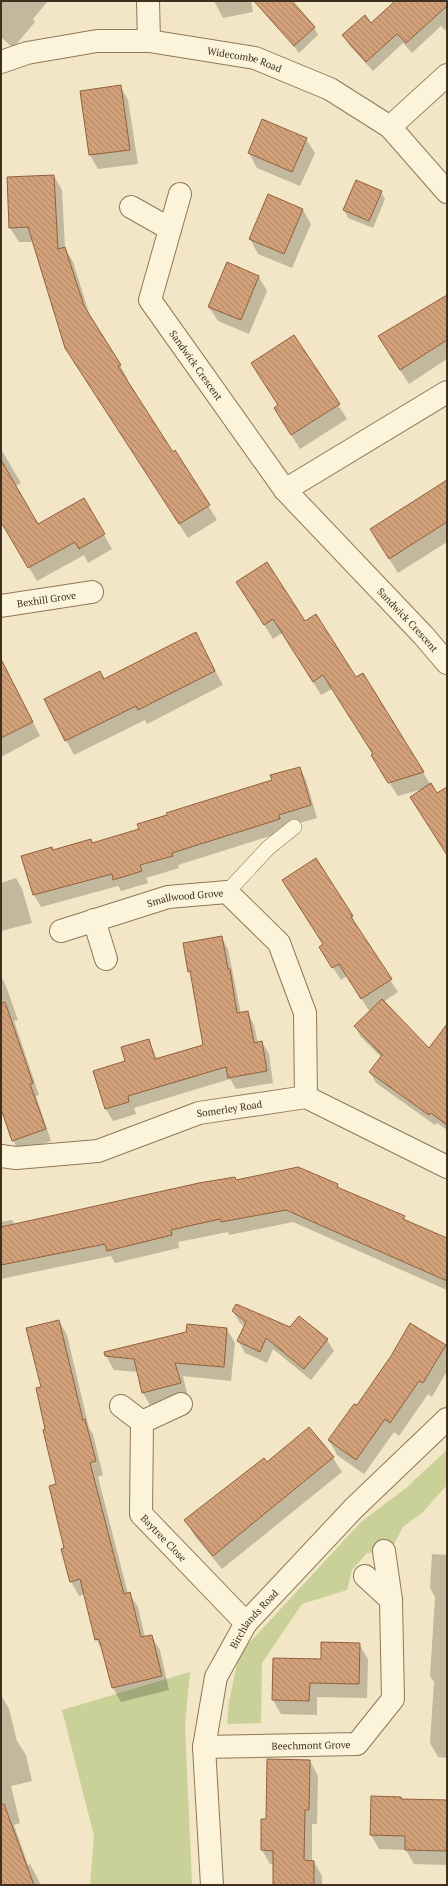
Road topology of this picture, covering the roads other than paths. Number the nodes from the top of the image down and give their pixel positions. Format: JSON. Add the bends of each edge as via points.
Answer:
{"nodes":[{"id":1,"x":148,"y":1,"type":"edge"},
{"id":2,"x":149,"y":41,"type":"junction"},
{"id":3,"x":1,"y":62,"type":"edge"},
{"id":4,"x":447,"y":75,"type":"edge"},
{"id":5,"x":390,"y":127,"type":"junction"},
{"id":6,"x":447,"y":192,"type":"edge"},
{"id":7,"x":180,"y":194,"type":"dead end"},
{"id":8,"x":131,"y":207,"type":"dead end"},
{"id":9,"x":170,"y":229,"type":"junction"},
{"id":10,"x":447,"y":392,"type":"edge"},
{"id":11,"x":285,"y":490,"type":"junction"},
{"id":12,"x":92,"y":592,"type":"dead end"},
{"id":13,"x":1,"y":606,"type":"edge"},
{"id":14,"x":447,"y":663,"type":"edge"},
{"id":15,"x":294,"y":827,"type":"dead end"},
{"id":16,"x":227,"y":892,"type":"junction"},
{"id":17,"x":94,"y":920,"type":"junction"},
{"id":18,"x":61,"y":931,"type":"dead end"},
{"id":19,"x":106,"y":959,"type":"dead end"},
{"id":20,"x":306,"y":1097,"type":"junction"},
{"id":21,"x":1,"y":1156,"type":"edge"},
{"id":22,"x":447,"y":1167,"type":"edge"},
{"id":23,"x":181,"y":1404,"type":"dead end"},
{"id":24,"x":121,"y":1406,"type":"dead end"},
{"id":25,"x":447,"y":1419,"type":"edge"},
{"id":26,"x":142,"y":1422,"type":"junction"},
{"id":27,"x":384,"y":1551,"type":"dead end"},
{"id":28,"x":365,"y":1576,"type":"dead end"},
{"id":29,"x":390,"y":1600,"type":"junction"},
{"id":30,"x":246,"y":1624,"type":"junction"},
{"id":31,"x":204,"y":1747,"type":"junction"},
{"id":32,"x":212,"y":1885,"type":"edge"}],
"edges":[{"from":1,"to":2,"type":"street"},
{"from":2,"to":3,"type":"street","name":"Widecombe Road","via":[[97,41],[27,54]]},
{"from":2,"to":5,"type":"street","name":"Widecombe Road","via":[[255,58],[330,89]]},
{"from":4,"to":5,"type":"street"},
{"from":5,"to":6,"type":"street","name":"Widecombe Road"},
{"from":7,"to":9,"type":"street","name":"Sandwick Crescent"},
{"from":8,"to":9,"type":"street"},
{"from":9,"to":11,"type":"street","name":"Sandwick Crescent","via":[[150,300]]},
{"from":10,"to":11,"type":"street"},
{"from":11,"to":14,"type":"street","name":"Sandwick Crescent"},
{"from":12,"to":13,"type":"street","name":"Bexhill Grove"},
{"from":15,"to":16,"type":"lane","via":[[268,848]]},
{"from":16,"to":17,"type":"street","name":"Smallwood Grove","via":[[168,897]]},
{"from":16,"to":20,"type":"street","name":"Smallwood Grove","via":[[278,944],[305,1013]]},
{"from":17,"to":18,"type":"street","name":"Smallwood Grove"},
{"from":17,"to":19,"type":"street"},
{"from":20,"to":21,"type":"street","name":"Somerley Road","via":[[199,1113],[98,1151],[16,1158]]},
{"from":20,"to":22,"type":"street"},
{"from":23,"to":26,"type":"street"},
{"from":24,"to":26,"type":"street"},
{"from":25,"to":30,"type":"street","name":"Birchlands Road","via":[[354,1508]]},
{"from":26,"to":30,"type":"street","name":"Baytree Close","via":[[141,1514]]},
{"from":27,"to":29,"type":"street"},
{"from":28,"to":29,"type":"street"},
{"from":29,"to":31,"type":"street","name":"Beechmont Grove","via":[[393,1699],[357,1744]]},
{"from":30,"to":31,"type":"street","name":"Birchlands Road","via":[[216,1677]]},
{"from":31,"to":32,"type":"street","name":"Birchlands Road"}]}
